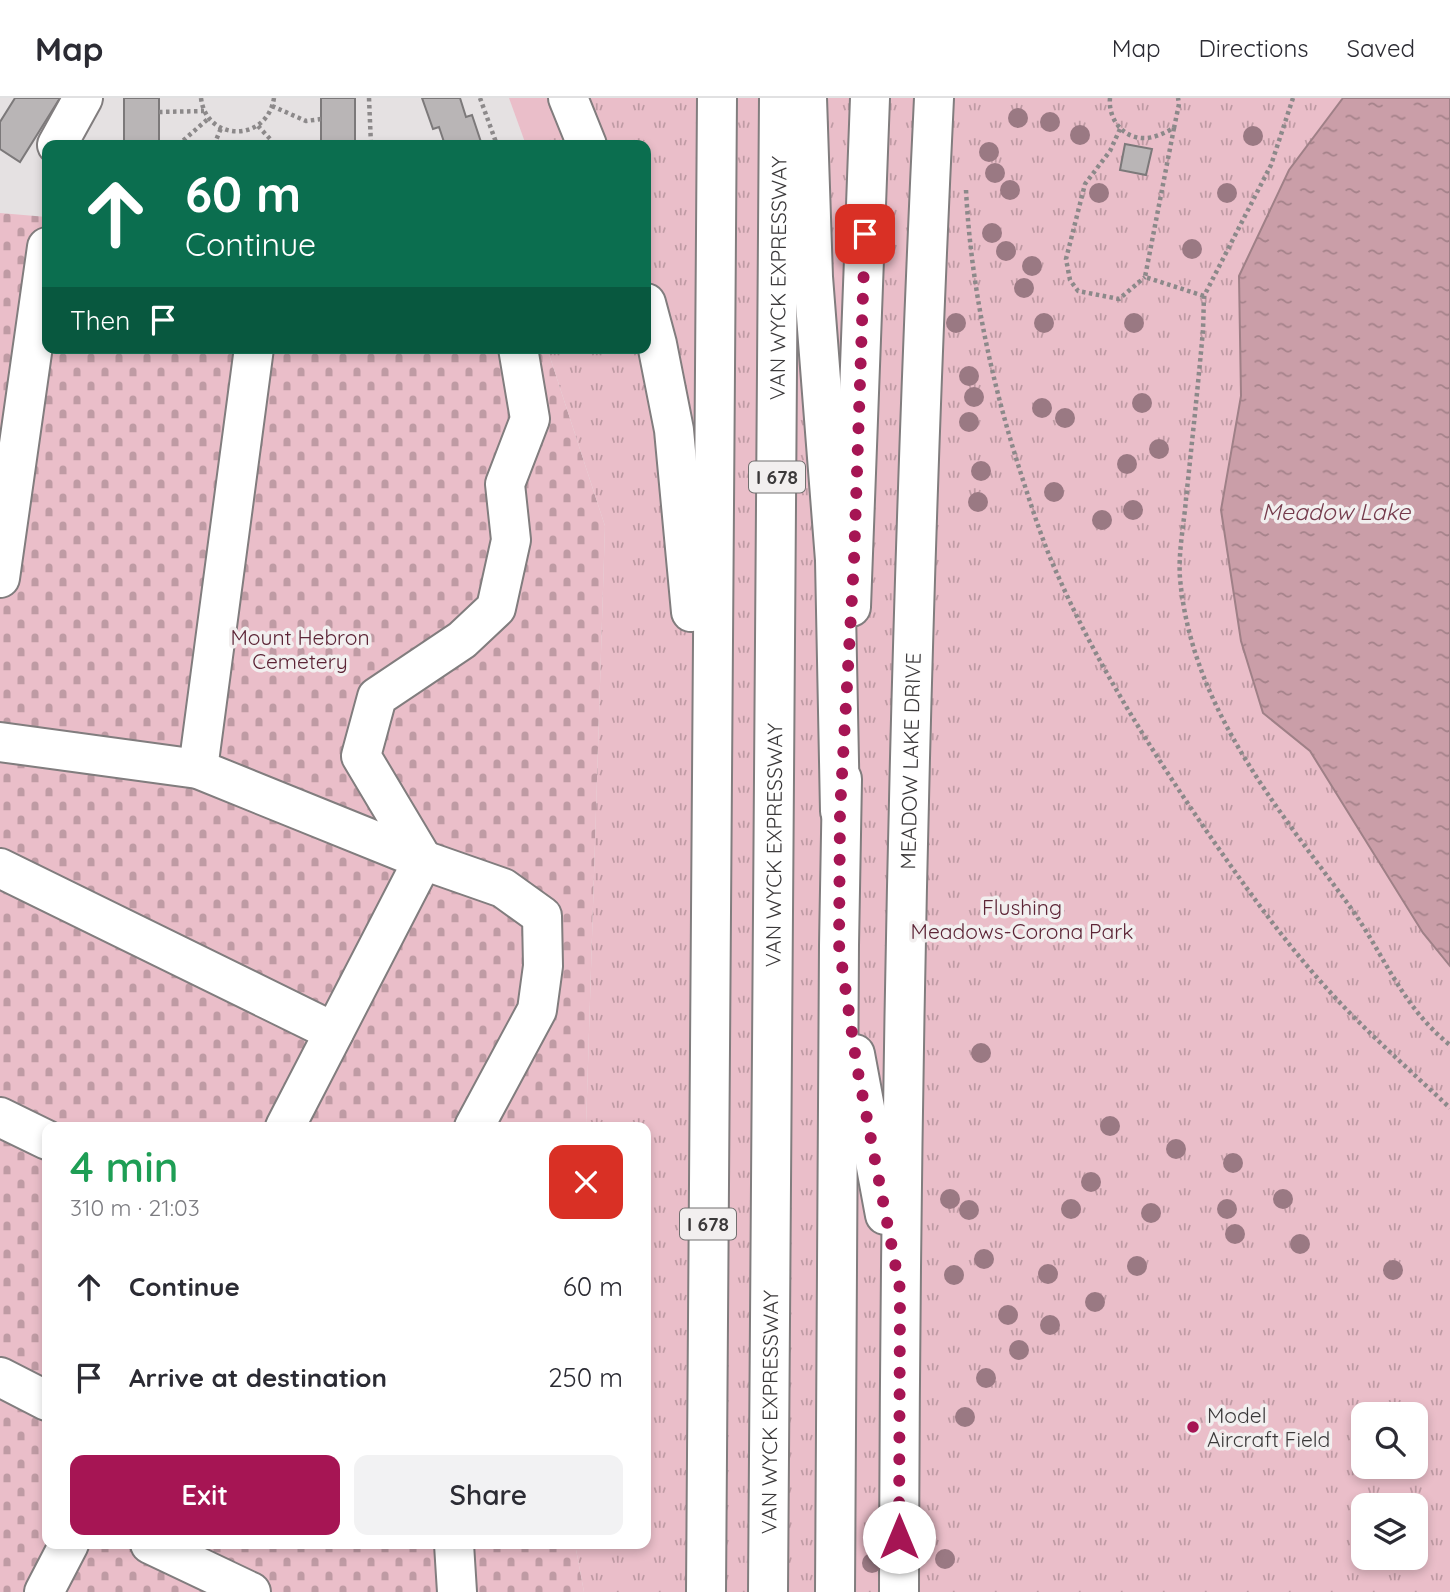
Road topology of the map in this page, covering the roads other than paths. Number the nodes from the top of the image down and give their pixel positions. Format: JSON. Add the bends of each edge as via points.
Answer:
{"nodes":[{"id":1,"x":83,"y":98,"type":"edge"},
{"id":2,"x":568,"y":98,"type":"edge"},
{"id":3,"x":717,"y":98,"type":"edge"},
{"id":4,"x":779,"y":98,"type":"edge"},
{"id":5,"x":807,"y":98,"type":"edge"},
{"id":6,"x":870,"y":98,"type":"edge"},
{"id":7,"x":933,"y":98,"type":"edge"},
{"id":8,"x":60,"y":140,"type":"edge"},
{"id":9,"x":585,"y":140,"type":"edge"},
{"id":10,"x":42,"y":282,"type":"edge"},
{"id":11,"x":651,"y":324,"type":"edge"},
{"id":12,"x":253,"y":354,"type":"edge"},
{"id":13,"x":519,"y":354,"type":"edge"},
{"id":14,"x":0,"y":579,"type":"edge"},
{"id":15,"x":0,"y":742,"type":"edge"},
{"id":16,"x":198,"y":769,"type":"junction"},
{"id":17,"x":840,"y":811,"type":"junction"},
{"id":18,"x":711,"y":855,"type":"junction"},
{"id":19,"x":423,"y":860,"type":"junction"},
{"id":20,"x":0,"y":868,"type":"edge"},
{"id":21,"x":839,"y":945,"type":"junction"},
{"id":22,"x":334,"y":1031,"type":"junction"},
{"id":23,"x":0,"y":1117,"type":"edge"},
{"id":24,"x":288,"y":1122,"type":"edge"},
{"id":25,"x":477,"y":1122,"type":"edge"},
{"id":26,"x":42,"y":1138,"type":"edge"},
{"id":27,"x":900,"y":1289,"type":"junction"},
{"id":28,"x":0,"y":1377,"type":"edge"},
{"id":29,"x":42,"y":1398,"type":"edge"},
{"id":30,"x":66,"y":1549,"type":"edge"},
{"id":31,"x":161,"y":1549,"type":"edge"},
{"id":32,"x":454,"y":1549,"type":"edge"},
{"id":33,"x":44,"y":1592,"type":"edge"},
{"id":34,"x":251,"y":1592,"type":"edge"},
{"id":35,"x":457,"y":1592,"type":"edge"},
{"id":36,"x":706,"y":1592,"type":"edge"},
{"id":37,"x":768,"y":1592,"type":"edge"},
{"id":38,"x":835,"y":1592,"type":"edge"},
{"id":39,"x":899,"y":1592,"type":"edge"}],
"edges":[{"from":1,"to":8,"type":"main road"},
{"from":2,"to":9,"type":"main road"},
{"from":3,"to":18,"type":"main road","number":"I 678"},
{"from":4,"to":37,"type":"main road","name":"VAN WYCK EXPRESSWAY","number":"I 678"},
{"from":5,"to":17,"type":"main road","via":[[813,277],[835,559]]},
{"from":6,"to":17,"type":"main road"},
{"from":7,"to":27,"type":"main road","name":"MEADOW LAKE DRIVE","via":[[920,391]]},
{"from":10,"to":14,"type":"main road"},
{"from":11,"to":18,"type":"main road","via":[[677,452]]},
{"from":12,"to":16,"type":"main road"},
{"from":13,"to":19,"type":"main road","via":[[530,419],[505,484],[511,540],[496,608],[463,640],[377,697],[361,756]]},
{"from":15,"to":16,"type":"main road"},
{"from":16,"to":19,"type":"main road"},
{"from":17,"to":21,"type":"main road"},
{"from":18,"to":36,"type":"main road","number":"I 678"},
{"from":19,"to":22,"type":"main road"},
{"from":19,"to":25,"type":"main road","via":[[503,888],[542,916],[537,1010]]},
{"from":20,"to":22,"type":"main road"},
{"from":21,"to":27,"type":"main road","via":[[857,1067]]},
{"from":21,"to":38,"type":"main road"},
{"from":22,"to":24,"type":"main road"},
{"from":23,"to":26,"type":"main road"},
{"from":27,"to":39,"type":"main road","name":"MEADOW LAKE DRIVE"},
{"from":28,"to":29,"type":"main road"},
{"from":30,"to":33,"type":"main road"},
{"from":31,"to":34,"type":"main road"},
{"from":32,"to":35,"type":"main road"}]}
